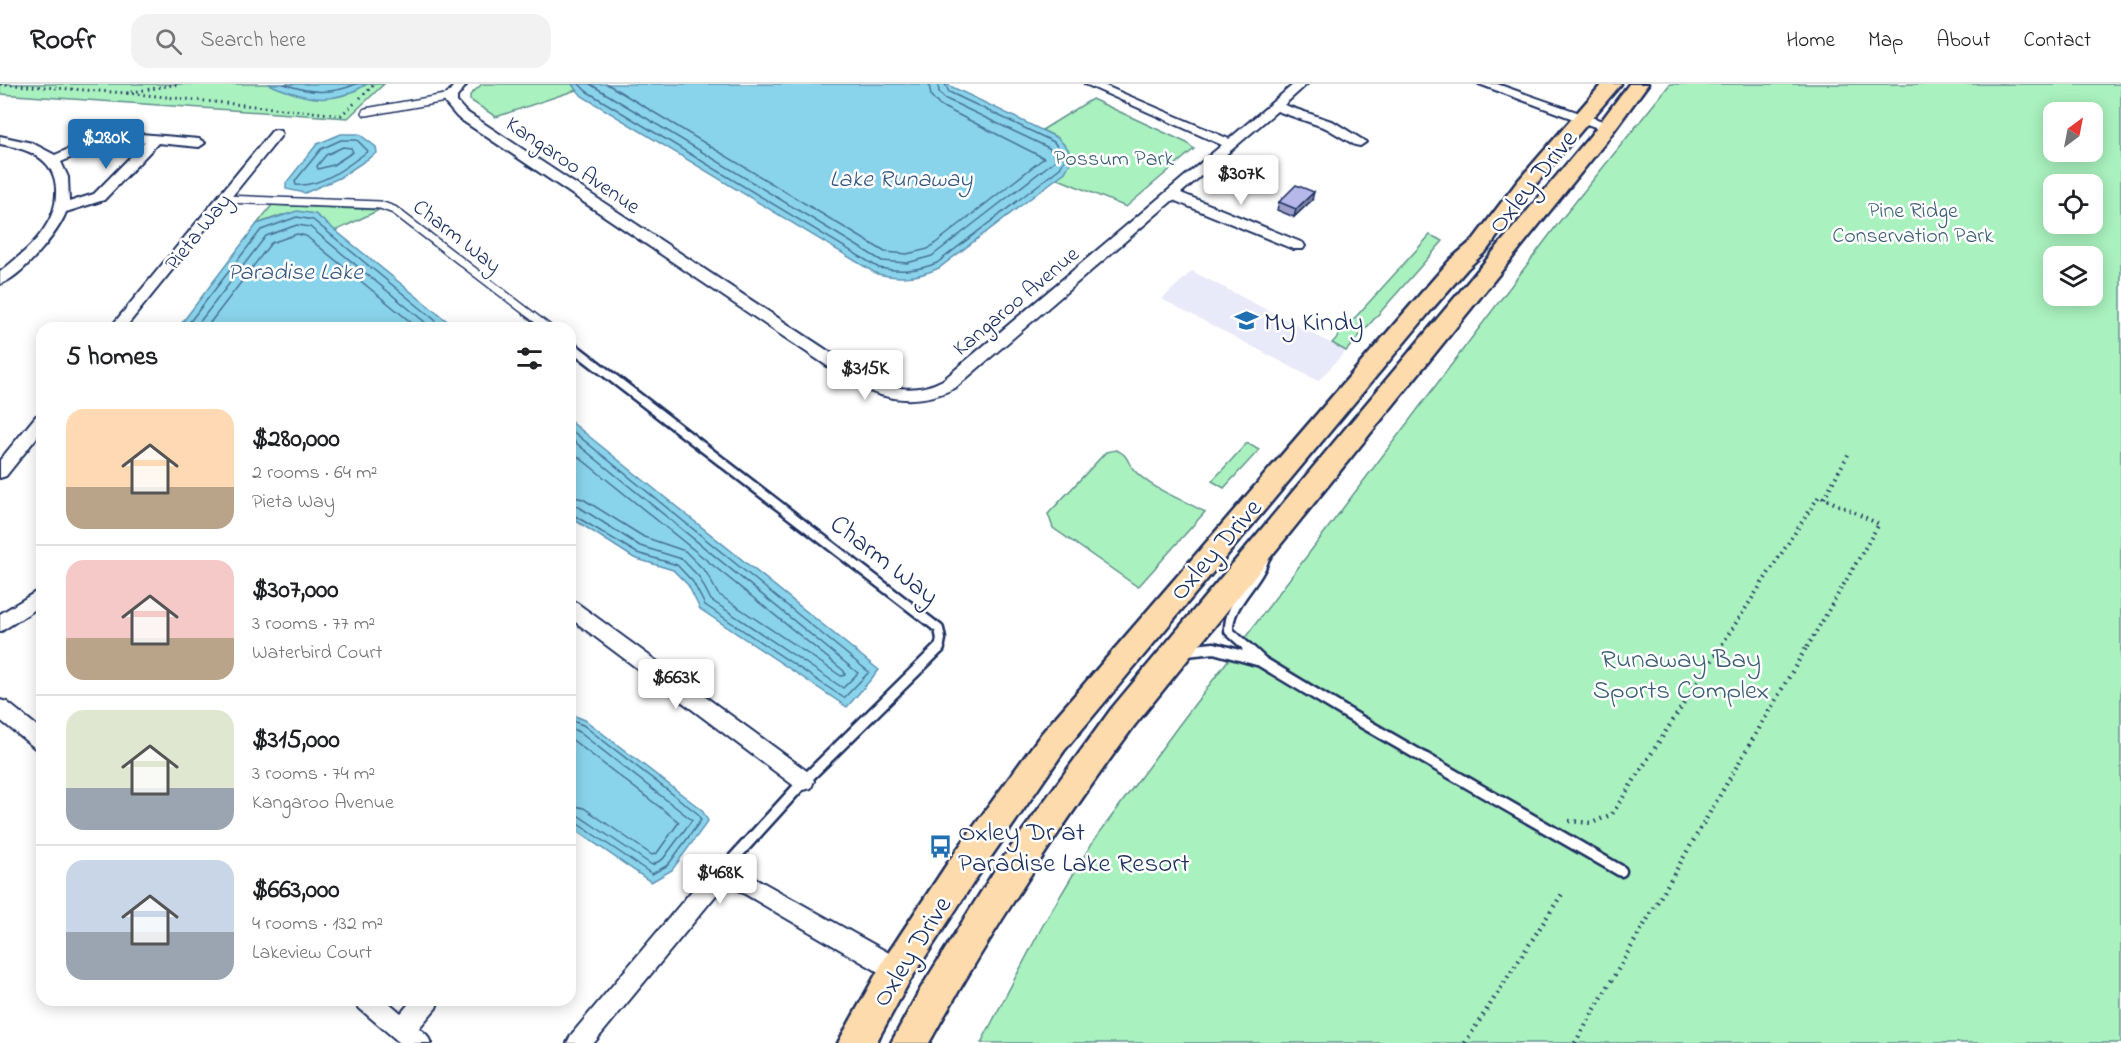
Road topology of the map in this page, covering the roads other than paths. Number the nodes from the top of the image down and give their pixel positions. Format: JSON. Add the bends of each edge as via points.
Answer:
{"nodes":[{"id":1,"x":461,"y":84,"type":"edge"},
{"id":2,"x":1091,"y":84,"type":"edge"},
{"id":3,"x":1301,"y":84,"type":"edge"},
{"id":4,"x":1485,"y":84,"type":"edge"},
{"id":5,"x":1612,"y":84,"type":"edge"},
{"id":6,"x":1639,"y":84,"type":"edge"},
{"id":7,"x":451,"y":98,"type":"junction"},
{"id":8,"x":1275,"y":106,"type":"junction"},
{"id":9,"x":366,"y":112,"type":"dead end"},
{"id":10,"x":1594,"y":123,"type":"junction"},
{"id":11,"x":276,"y":134,"type":"dead end"},
{"id":12,"x":154,"y":139,"type":"junction"},
{"id":13,"x":0,"y":140,"type":"edge"},
{"id":14,"x":1360,"y":142,"type":"dead end"},
{"id":15,"x":199,"y":143,"type":"dead end"},
{"id":16,"x":1230,"y":144,"type":"junction"},
{"id":17,"x":53,"y":161,"type":"junction"},
{"id":18,"x":1171,"y":194,"type":"junction"},
{"id":19,"x":224,"y":199,"type":"junction"},
{"id":20,"x":62,"y":209,"type":"junction"},
{"id":21,"x":1298,"y":246,"type":"dead end"},
{"id":22,"x":0,"y":279,"type":"edge"},
{"id":23,"x":122,"y":322,"type":"edge"},
{"id":24,"x":540,"y":322,"type":"edge"},
{"id":25,"x":576,"y":350,"type":"edge"},
{"id":26,"x":36,"y":427,"type":"edge"},
{"id":27,"x":0,"y":471,"type":"edge"},
{"id":28,"x":1269,"y":540,"type":"junction"},
{"id":29,"x":36,"y":599,"type":"edge"},
{"id":30,"x":576,"y":612,"type":"edge"},
{"id":31,"x":0,"y":624,"type":"edge"},
{"id":32,"x":1173,"y":656,"type":"junction"},
{"id":33,"x":1262,"y":662,"type":"junction"},
{"id":34,"x":0,"y":708,"type":"edge"},
{"id":35,"x":36,"y":737,"type":"edge"},
{"id":36,"x":804,"y":781,"type":"junction"},
{"id":37,"x":723,"y":870,"type":"junction"},
{"id":38,"x":1621,"y":871,"type":"dead end"},
{"id":39,"x":897,"y":970,"type":"junction"},
{"id":40,"x":374,"y":1006,"type":"edge"},
{"id":41,"x":425,"y":1006,"type":"edge"},
{"id":42,"x":411,"y":1036,"type":"edge"},
{"id":43,"x":579,"y":1043,"type":"edge"},
{"id":44,"x":856,"y":1043,"type":"edge"},
{"id":45,"x":909,"y":1043,"type":"edge"}],
"edges":[{"from":1,"to":7,"type":"street"},
{"from":2,"to":16,"type":"street"},
{"from":3,"to":8,"type":"street","name":"Kangaroo Avenue"},
{"from":4,"to":10,"type":"street"},
{"from":5,"to":10,"type":"main road","name":"Oxley Drive"},
{"from":6,"to":10,"type":"main road","name":"Oxley Drive"},
{"from":7,"to":9,"type":"lane"},
{"from":7,"to":18,"type":"street","name":"Kangaroo Avenue","via":[[461,114],[860,380],[897,396],[927,394],[948,384]]},
{"from":8,"to":14,"type":"street","via":[[1330,125]]},
{"from":8,"to":16,"type":"street","name":"Kangaroo Avenue"},
{"from":10,"to":28,"type":"main road","name":"Oxley Drive"},
{"from":10,"to":39,"type":"main road","name":"Oxley Drive","via":[[1524,186],[1480,244],[1432,295],[1053,742],[983,838]]},
{"from":11,"to":19,"type":"street","name":"Pieta Way"},
{"from":12,"to":15,"type":"street"},
{"from":12,"to":17,"type":"street","via":[[117,136]]},
{"from":12,"to":20,"type":"street","via":[[105,193]]},
{"from":13,"to":17,"type":"street","via":[[23,144]]},
{"from":16,"to":18,"type":"street","name":"Kangaroo Avenue"},
{"from":17,"to":20,"type":"street","via":[[63,184]]},
{"from":18,"to":21,"type":"street"},
{"from":19,"to":23,"type":"street","name":"Pieta Way"},
{"from":19,"to":24,"type":"lane","name":"Charm Way","via":[[380,206],[394,210]]},
{"from":20,"to":22,"type":"street","via":[[48,234]]},
{"from":25,"to":36,"type":"lane","name":"Charm Way","via":[[939,629],[939,649]]},
{"from":26,"to":27,"type":"street"},
{"from":28,"to":32,"type":"main road","name":"Oxley Drive"},
{"from":28,"to":33,"type":"lane","via":[[1262,569],[1228,618],[1229,631]]},
{"from":29,"to":31,"type":"street"},
{"from":30,"to":36,"type":"street"},
{"from":32,"to":33,"type":"lane","via":[[1207,646]]},
{"from":32,"to":45,"type":"main road","name":"Oxley Drive","via":[[1040,829]]},
{"from":33,"to":38,"type":"lane"},
{"from":34,"to":35,"type":"street"},
{"from":36,"to":37,"type":"lane","name":"Charm Way"},
{"from":37,"to":39,"type":"street"},
{"from":37,"to":43,"type":"street"},
{"from":39,"to":44,"type":"main road","name":"Oxley Drive"},
{"from":40,"to":42,"type":"street"},
{"from":41,"to":42,"type":"street"}]}
